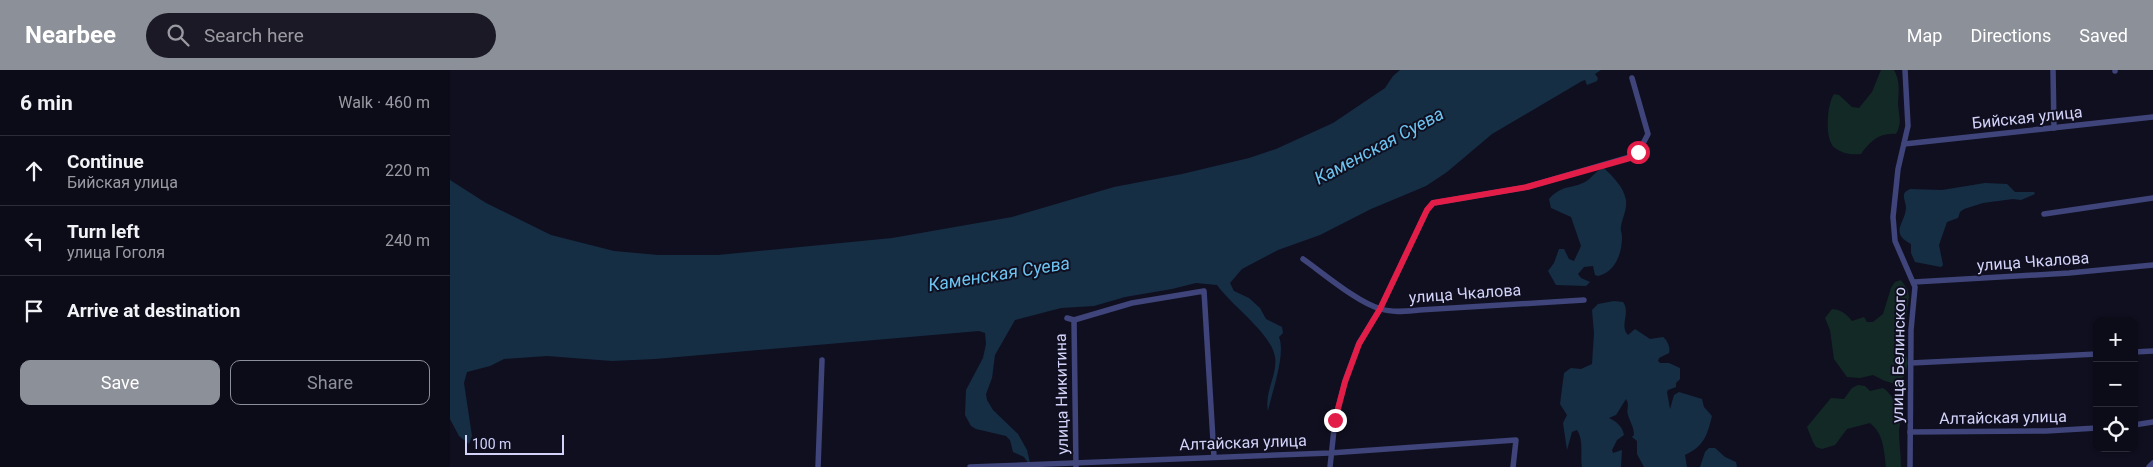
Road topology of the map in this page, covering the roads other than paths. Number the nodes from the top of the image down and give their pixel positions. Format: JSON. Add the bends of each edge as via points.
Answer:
{"nodes":[{"id":1,"x":1905,"y":70,"type":"edge"},
{"id":2,"x":2052,"y":70,"type":"edge"},
{"id":3,"x":1632,"y":78,"type":"dead end"},
{"id":4,"x":2153,"y":117,"type":"edge"},
{"id":5,"x":2054,"y":128,"type":"junction"},
{"id":6,"x":1904,"y":144,"type":"junction"},
{"id":7,"x":2153,"y":198,"type":"edge"},
{"id":8,"x":2044,"y":214,"type":"dead end"},
{"id":9,"x":1303,"y":259,"type":"dead end"},
{"id":10,"x":2153,"y":265,"type":"edge"},
{"id":11,"x":1914,"y":282,"type":"junction"},
{"id":12,"x":1584,"y":300,"type":"dead end"},
{"id":13,"x":1380,"y":309,"type":"junction"},
{"id":14,"x":1066,"y":318,"type":"dead end"},
{"id":15,"x":1074,"y":320,"type":"junction"},
{"id":16,"x":2153,"y":351,"type":"edge"},
{"id":17,"x":2138,"y":352,"type":"edge"},
{"id":18,"x":2093,"y":354,"type":"edge"},
{"id":19,"x":822,"y":360,"type":"dead end"},
{"id":20,"x":1911,"y":363,"type":"junction"},
{"id":21,"x":2153,"y":422,"type":"edge"},
{"id":22,"x":2138,"y":424,"type":"edge"},
{"id":23,"x":2093,"y":428,"type":"edge"},
{"id":24,"x":1910,"y":432,"type":"junction"},
{"id":25,"x":1330,"y":453,"type":"junction"},
{"id":26,"x":1214,"y":456,"type":"junction"},
{"id":27,"x":2153,"y":463,"type":"edge"},
{"id":28,"x":1076,"y":465,"type":"edge"},
{"id":29,"x":818,"y":467,"type":"edge"},
{"id":30,"x":970,"y":467,"type":"edge"},
{"id":31,"x":1330,"y":467,"type":"edge"},
{"id":32,"x":1513,"y":467,"type":"edge"},
{"id":33,"x":1910,"y":467,"type":"edge"},
{"id":34,"x":2150,"y":467,"type":"edge"}],
"edges":[{"from":1,"to":6,"type":"street","name":"улица Белинского","via":[[1909,115]]},
{"from":2,"to":5,"type":"street"},
{"from":3,"to":13,"type":"street","via":[[1648,134],[1638,152],[1630,158],[1527,187],[1433,203]]},
{"from":4,"to":5,"type":"street","name":"Бийская улица"},
{"from":5,"to":6,"type":"street","name":"Бийская улица"},
{"from":6,"to":11,"type":"street","name":"улица Белинского","via":[[1898,169],[1894,233]]},
{"from":7,"to":8,"type":"street"},
{"from":9,"to":13,"type":"street","name":"улица Чкалова","via":[[1360,299]]},
{"from":10,"to":11,"type":"street","name":"улица Чкалова"},
{"from":11,"to":20,"type":"street","name":"улица Белинского"},
{"from":12,"to":13,"type":"street","name":"улица Чкалова","via":[[1419,310]]},
{"from":13,"to":25,"type":"street","via":[[1359,344],[1345,382]]},
{"from":14,"to":15,"type":"street"},
{"from":15,"to":26,"type":"street","via":[[1132,304],[1204,291]]},
{"from":15,"to":28,"type":"street","name":"улица Никитина"},
{"from":16,"to":17,"type":"street"},
{"from":18,"to":20,"type":"street"},
{"from":19,"to":29,"type":"street"},
{"from":20,"to":24,"type":"street","name":"улица Белинского"},
{"from":21,"to":22,"type":"street"},
{"from":23,"to":24,"type":"street","name":"Алтайская улица"},
{"from":24,"to":33,"type":"street","name":"улица Белинского"},
{"from":25,"to":26,"type":"street","name":"Алтайская улица"},
{"from":25,"to":31,"type":"street"},
{"from":25,"to":32,"type":"street","name":"Алтайская улица","via":[[1516,440]]},
{"from":26,"to":28,"type":"street","name":"Алтайская улица"},
{"from":27,"to":34,"type":"street"},
{"from":28,"to":30,"type":"street","name":"Алтайская улица"}]}
